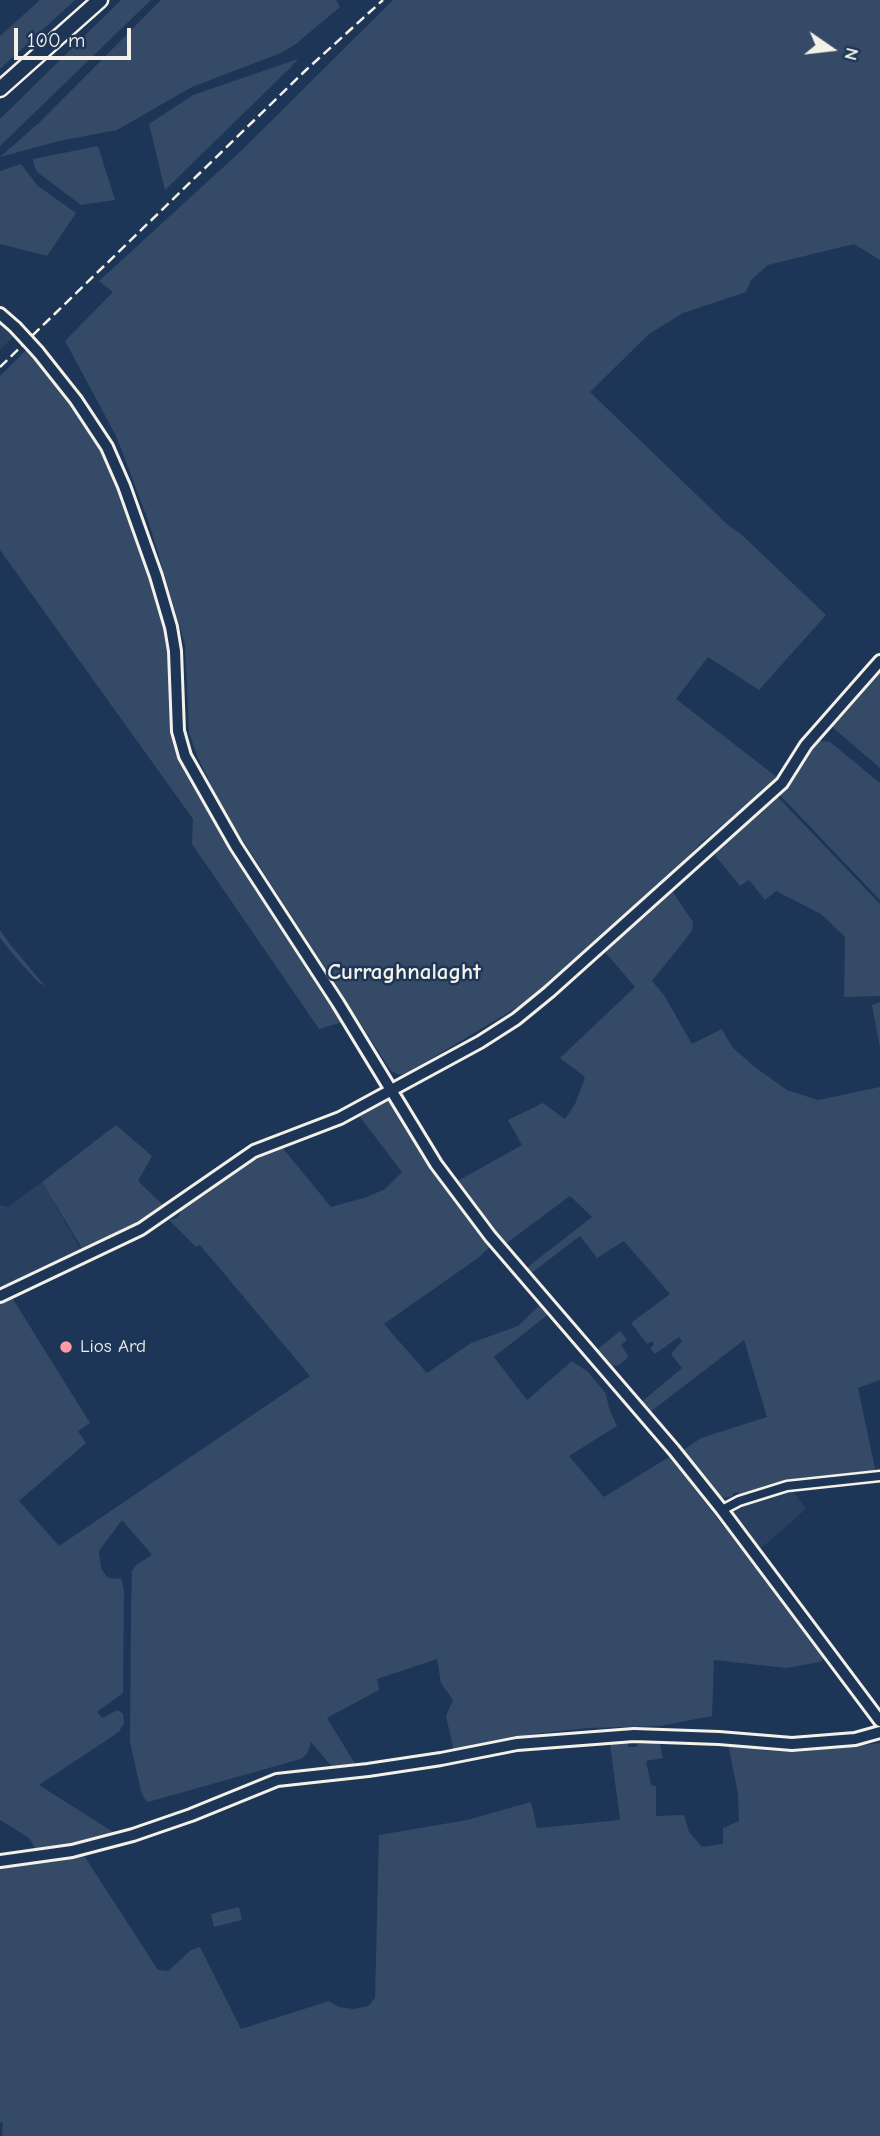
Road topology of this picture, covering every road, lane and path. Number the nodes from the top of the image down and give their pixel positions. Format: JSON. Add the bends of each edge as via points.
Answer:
{"nodes":[{"id":1,"x":100,"y":0,"type":"edge"},
{"id":2,"x":0,"y":89,"type":"edge"},
{"id":3,"x":0,"y":314,"type":"edge"},
{"id":4,"x":880,"y":661,"type":"edge"},
{"id":5,"x":390,"y":1090,"type":"junction"},
{"id":6,"x":0,"y":1296,"type":"edge"},
{"id":7,"x":880,"y":1476,"type":"edge"},
{"id":8,"x":722,"y":1510,"type":"junction"},
{"id":9,"x":880,"y":1721,"type":"edge"},
{"id":10,"x":880,"y":1732,"type":"edge"},
{"id":11,"x":0,"y":1861,"type":"edge"}],
"edges":[{"from":1,"to":2,"type":"highway"},
{"from":3,"to":5,"type":"street","bridge":true,"via":[[38,352],[107,447],[156,576],[170,627],[178,731],[185,756],[236,846]]},
{"from":4,"to":5,"type":"street","via":[[806,745],[782,783],[549,992],[480,1042]]},
{"from":5,"to":6,"type":"street","via":[[340,1118],[254,1151],[141,1228]]},
{"from":5,"to":8,"type":"street","via":[[436,1164],[490,1236]]},
{"from":7,"to":8,"type":"street","via":[[787,1486]]},
{"from":8,"to":9,"type":"street"},
{"from":10,"to":11,"type":"street","via":[[855,1739],[792,1744],[634,1735],[517,1744],[399,1766],[277,1780],[133,1835],[72,1851]]}]}
